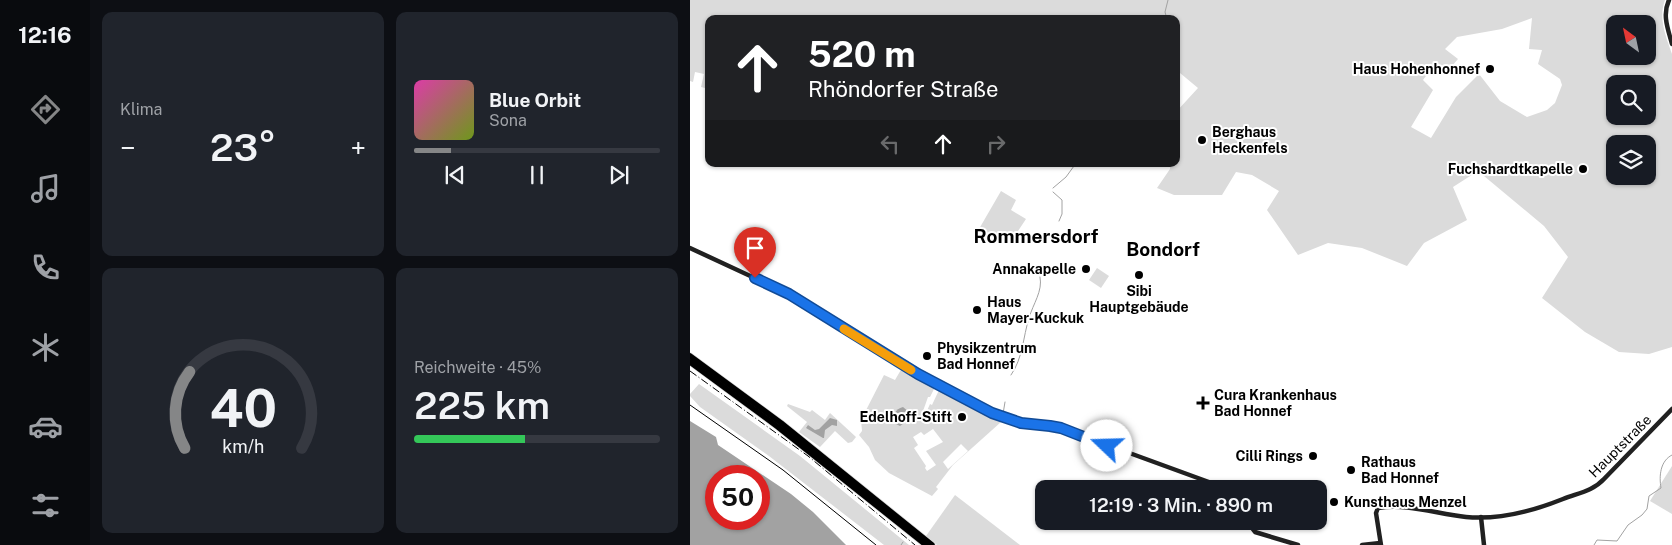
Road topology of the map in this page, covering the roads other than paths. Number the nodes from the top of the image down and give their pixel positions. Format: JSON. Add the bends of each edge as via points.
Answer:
{"nodes":[{"id":1,"x":1669,"y":0,"type":"edge"},
{"id":2,"x":1672,"y":44,"type":"edge"},
{"id":3,"x":690,"y":248,"type":"edge"},
{"id":4,"x":690,"y":356,"type":"edge"},
{"id":5,"x":690,"y":362,"type":"edge"},
{"id":6,"x":1672,"y":409,"type":"edge"},
{"id":7,"x":1203,"y":480,"type":"edge"},
{"id":8,"x":1481,"y":517,"type":"junction"},
{"id":9,"x":1254,"y":530,"type":"edge"},
{"id":10,"x":1380,"y":544,"type":"edge"},
{"id":11,"x":926,"y":545,"type":"edge"},
{"id":12,"x":932,"y":545,"type":"edge"},
{"id":13,"x":1298,"y":545,"type":"edge"},
{"id":14,"x":1362,"y":545,"type":"edge"},
{"id":15,"x":1484,"y":545,"type":"edge"}],
"edges":[{"from":1,"to":2,"type":"main road","via":[[1665,21]]},
{"from":3,"to":7,"type":"main road","via":[[789,294],[938,385],[1006,420],[1061,428]]},
{"from":4,"to":12,"type":"highway","via":[[780,423]]},
{"from":5,"to":11,"type":"highway"},
{"from":6,"to":8,"type":"main road","name":"Hauptstraße","via":[[1596,487],[1530,511]]},
{"from":8,"to":10,"type":"main road","name":"Hauptstraße","via":[[1396,506],[1378,508]]},
{"from":8,"to":15,"type":"main road"},
{"from":9,"to":13,"type":"main road"},
{"from":10,"to":14,"type":"main road"}]}
